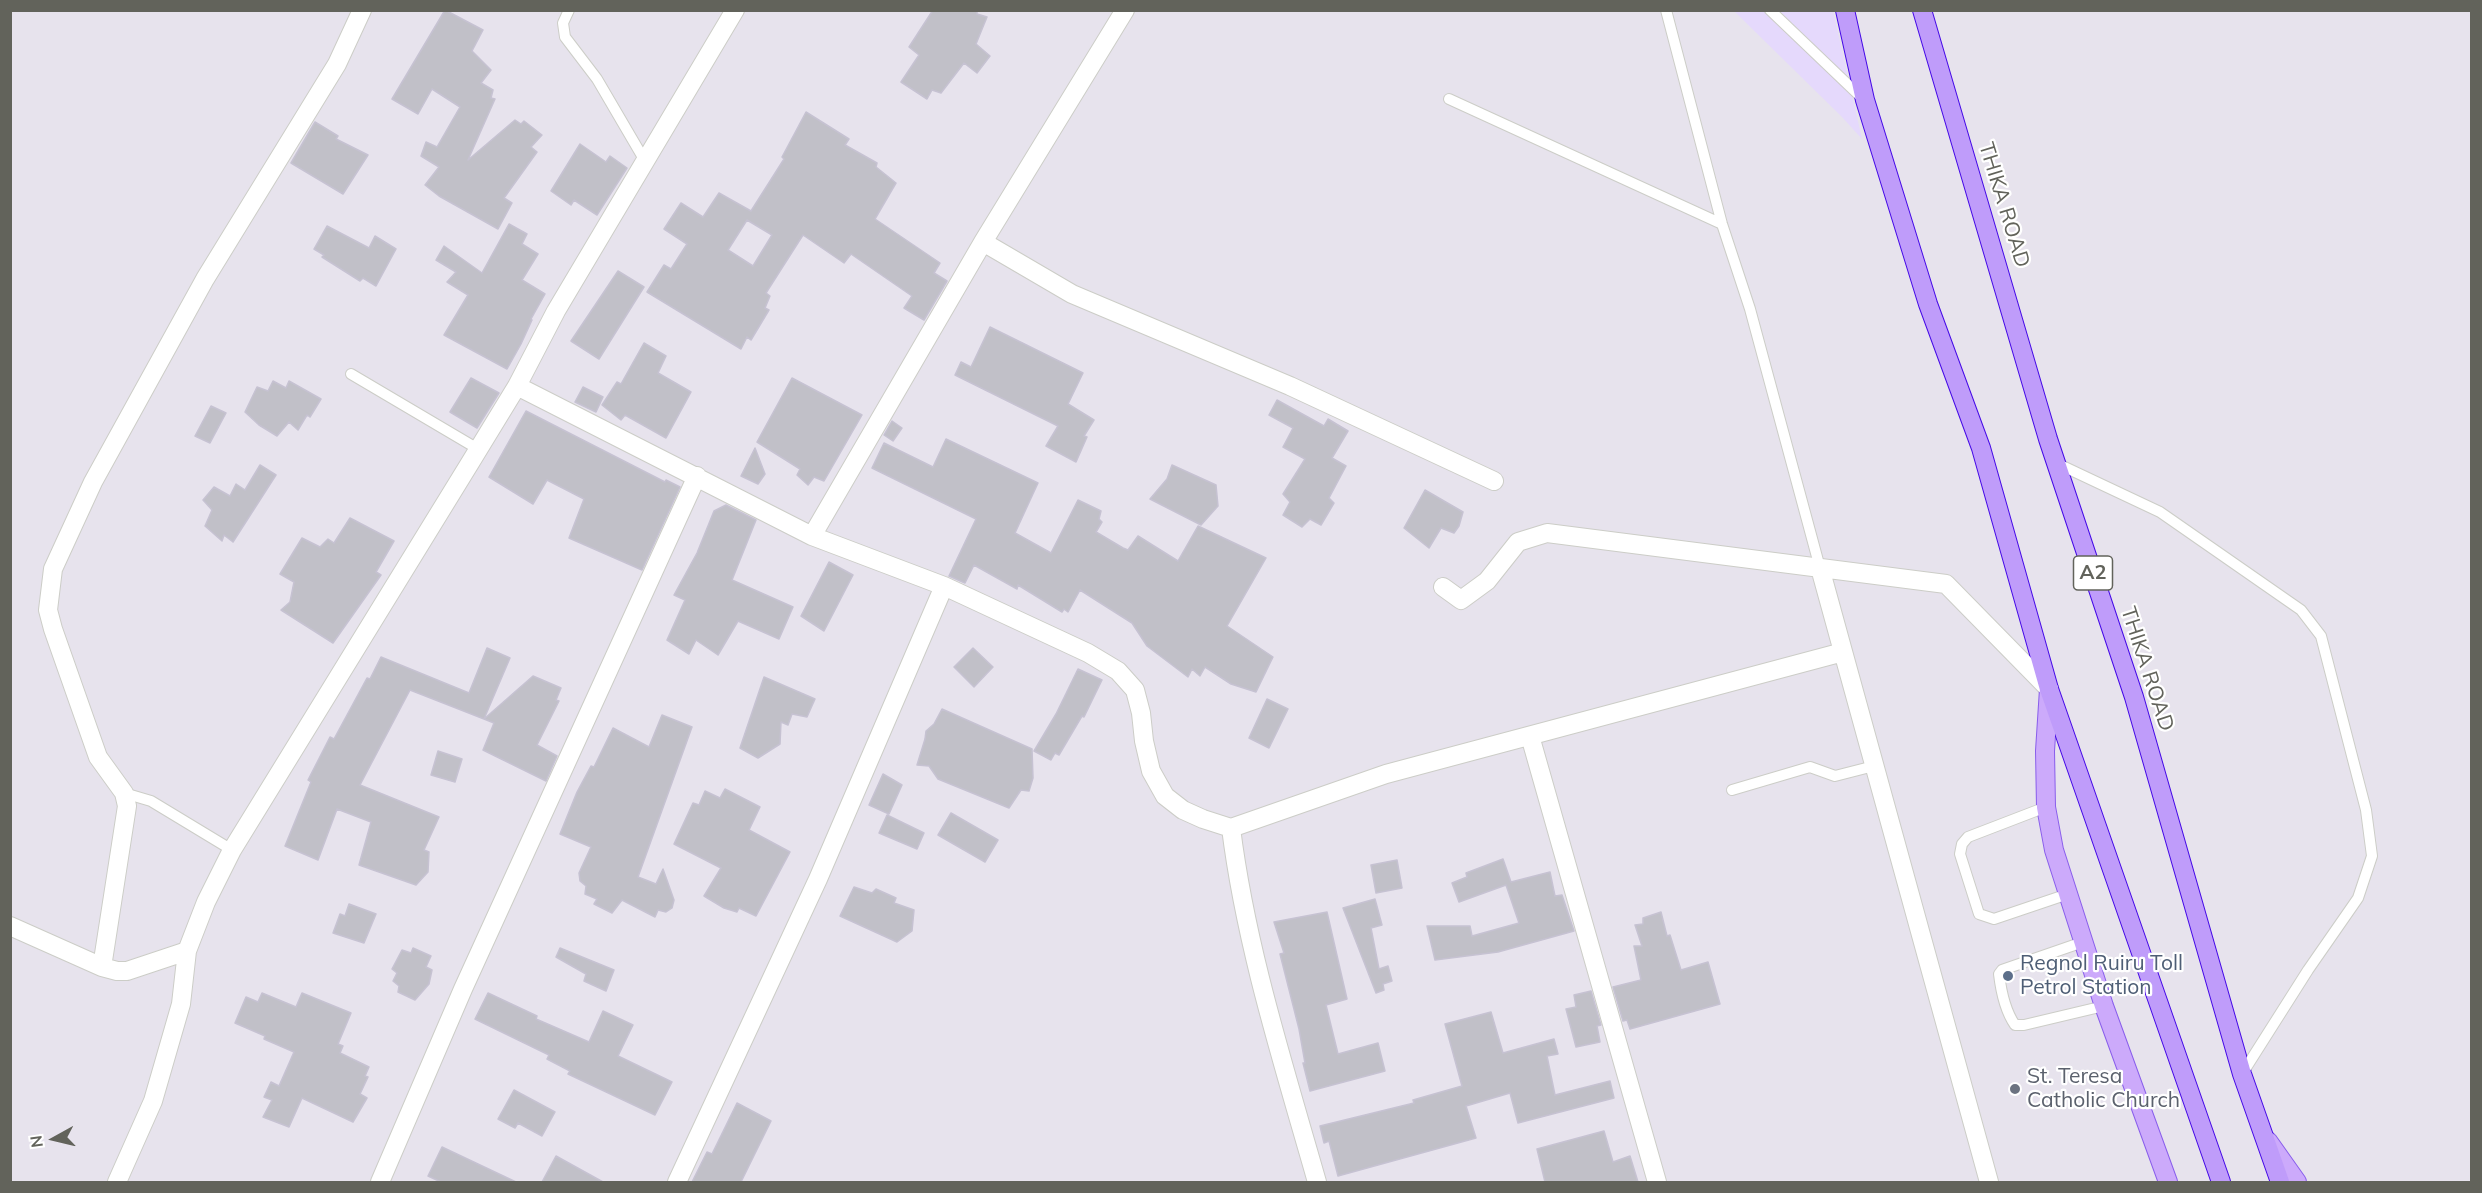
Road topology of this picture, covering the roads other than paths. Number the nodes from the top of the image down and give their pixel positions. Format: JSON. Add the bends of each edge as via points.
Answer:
{"nodes":[{"id":1,"x":362,"y":10,"type":"edge"},
{"id":2,"x":569,"y":10,"type":"edge"},
{"id":3,"x":735,"y":10,"type":"edge"},
{"id":4,"x":1125,"y":10,"type":"edge"},
{"id":5,"x":1666,"y":10,"type":"edge"},
{"id":6,"x":1770,"y":10,"type":"edge"},
{"id":7,"x":1845,"y":10,"type":"edge"},
{"id":8,"x":1922,"y":10,"type":"edge"},
{"id":9,"x":1449,"y":99,"type":"dead end"},
{"id":10,"x":1865,"y":100,"type":"junction"},
{"id":11,"x":645,"y":161,"type":"junction"},
{"id":12,"x":1722,"y":224,"type":"junction"},
{"id":13,"x":983,"y":243,"type":"junction"},
{"id":14,"x":351,"y":374,"type":"dead end"},
{"id":15,"x":517,"y":386,"type":"junction"},
{"id":16,"x":478,"y":450,"type":"junction"},
{"id":17,"x":2056,"y":462,"type":"junction"},
{"id":18,"x":697,"y":476,"type":"junction"},
{"id":19,"x":1494,"y":481,"type":"dead end"},
{"id":20,"x":812,"y":536,"type":"junction"},
{"id":21,"x":1820,"y":568,"type":"junction"},
{"id":22,"x":944,"y":586,"type":"junction"},
{"id":23,"x":1443,"y":587,"type":"dead end"},
{"id":24,"x":1843,"y":652,"type":"junction"},
{"id":25,"x":2049,"y":689,"type":"junction"},
{"id":26,"x":1530,"y":736,"type":"junction"},
{"id":27,"x":1874,"y":766,"type":"junction"},
{"id":28,"x":1732,"y":790,"type":"dead end"},
{"id":29,"x":124,"y":793,"type":"junction"},
{"id":30,"x":2046,"y":807,"type":"junction"},
{"id":31,"x":1231,"y":828,"type":"junction"},
{"id":32,"x":232,"y":850,"type":"junction"},
{"id":33,"x":2068,"y":894,"type":"junction"},
{"id":34,"x":10,"y":926,"type":"edge"},
{"id":35,"x":2083,"y":942,"type":"junction"},
{"id":36,"x":187,"y":951,"type":"junction"},
{"id":37,"x":102,"y":967,"type":"junction"},
{"id":38,"x":2103,"y":1006,"type":"junction"},
{"id":39,"x":2242,"y":1074,"type":"junction"},
{"id":40,"x":2263,"y":1135,"type":"junction"},
{"id":41,"x":117,"y":1182,"type":"edge"},
{"id":42,"x":381,"y":1182,"type":"edge"},
{"id":43,"x":678,"y":1182,"type":"edge"},
{"id":44,"x":1317,"y":1182,"type":"edge"},
{"id":45,"x":1657,"y":1182,"type":"edge"},
{"id":46,"x":1989,"y":1182,"type":"edge"},
{"id":47,"x":2168,"y":1182,"type":"edge"},
{"id":48,"x":2221,"y":1182,"type":"edge"},
{"id":49,"x":2280,"y":1182,"type":"edge"},
{"id":50,"x":2297,"y":1182,"type":"edge"}],
"edges":[{"from":1,"to":29,"type":"street","via":[[337,64],[205,279],[93,482],[53,568],[48,610],[53,629],[98,757]]},
{"from":2,"to":11,"type":"lane","via":[[563,22],[565,37],[597,78]]},
{"from":3,"to":11,"type":"street"},
{"from":4,"to":13,"type":"street"},
{"from":5,"to":12,"type":"lane"},
{"from":6,"to":10,"type":"lane"},
{"from":7,"to":10,"type":"highway"},
{"from":8,"to":17,"type":"highway","name":"THIKA ROAD","number":"A2"},
{"from":9,"to":12,"type":"lane"},
{"from":10,"to":25,"type":"highway","via":[[1928,304],[1982,448]]},
{"from":11,"to":15,"type":"street","via":[[556,311]]},
{"from":12,"to":21,"type":"lane","via":[[1750,309]]},
{"from":13,"to":19,"type":"street","via":[[1071,294],[1290,387]]},
{"from":13,"to":20,"type":"street"},
{"from":14,"to":16,"type":"lane"},
{"from":15,"to":16,"type":"street"},
{"from":15,"to":18,"type":"street"},
{"from":16,"to":32,"type":"street"},
{"from":17,"to":39,"type":"highway","name":"THIKA ROAD","number":"A2","via":[[2134,697]]},
{"from":17,"to":39,"type":"lane","via":[[2160,512],[2301,610],[2321,636],[2366,810],[2372,856],[2358,898]]},
{"from":18,"to":20,"type":"street"},
{"from":18,"to":42,"type":"street","via":[[463,988]]},
{"from":20,"to":22,"type":"street"},
{"from":21,"to":23,"type":"street","via":[[1547,533],[1518,542],[1487,581],[1461,600]]},
{"from":21,"to":24,"type":"street"},
{"from":21,"to":25,"type":"street","via":[[1946,584]]},
{"from":22,"to":31,"type":"street","via":[[1118,671],[1135,690],[1151,771],[1165,796],[1183,810]]},
{"from":22,"to":43,"type":"street","via":[[818,879]]},
{"from":24,"to":26,"type":"street"},
{"from":24,"to":27,"type":"street"},
{"from":25,"to":30,"type":"main road"},
{"from":25,"to":48,"type":"highway"},
{"from":26,"to":31,"type":"street","via":[[1386,774]]},
{"from":26,"to":45,"type":"street"},
{"from":27,"to":28,"type":"lane","via":[[1835,776],[1810,767]]},
{"from":27,"to":46,"type":"street"},
{"from":29,"to":32,"type":"lane","via":[[151,801]]},
{"from":29,"to":37,"type":"street","via":[[127,818]]},
{"from":30,"to":33,"type":"main road"},
{"from":30,"to":33,"type":"lane","via":[[1968,837],[1960,854],[1979,914],[1985,918],[1994,919]]},
{"from":31,"to":44,"type":"street","via":[[1252,948]]},
{"from":32,"to":36,"type":"street"},
{"from":33,"to":35,"type":"main road"},
{"from":34,"to":37,"type":"street"},
{"from":35,"to":38,"type":"main road"},
{"from":35,"to":38,"type":"lane","via":[[2002,970],[2000,981],[2010,1018],[2015,1025],[2024,1025]]},
{"from":36,"to":37,"type":"street","via":[[127,971]]},
{"from":36,"to":41,"type":"street","via":[[181,1004],[153,1101]]},
{"from":38,"to":47,"type":"main road"},
{"from":39,"to":40,"type":"highway","name":"THIKA ROAD","number":"A2"},
{"from":40,"to":49,"type":"highway","name":"THIKA ROAD","number":"A2"},
{"from":40,"to":50,"type":"main road","name":"THIKA ROAD"}]}
